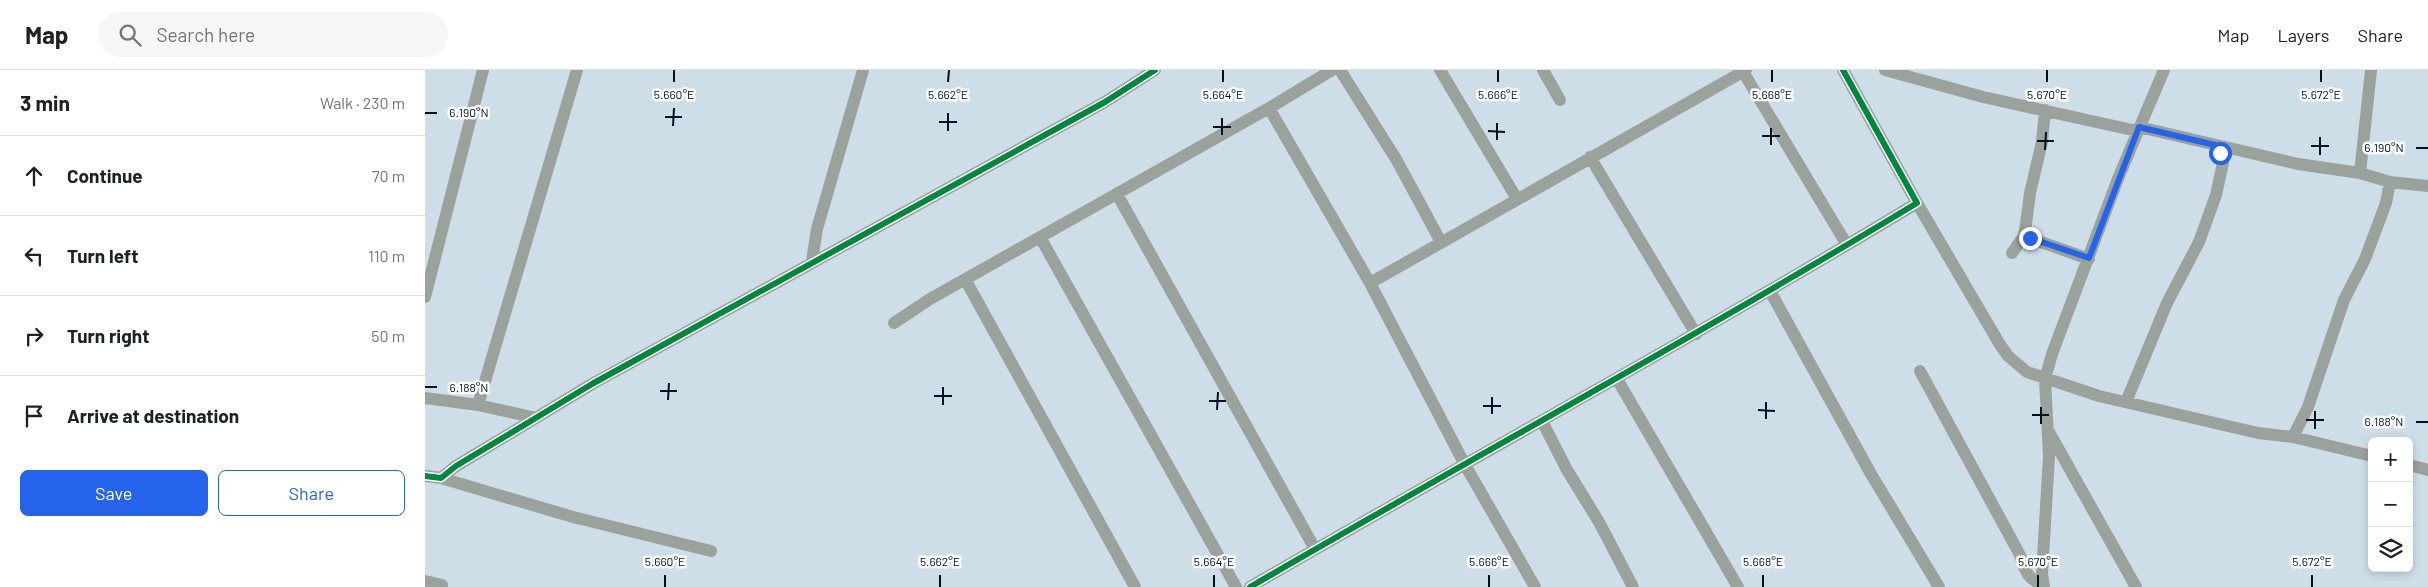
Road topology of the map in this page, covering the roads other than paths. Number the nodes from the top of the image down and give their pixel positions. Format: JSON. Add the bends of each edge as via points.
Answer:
{"nodes":[{"id":1,"x":483,"y":70,"type":"edge"},
{"id":2,"x":577,"y":70,"type":"edge"},
{"id":3,"x":863,"y":70,"type":"edge"},
{"id":4,"x":1155,"y":70,"type":"edge"},
{"id":5,"x":1332,"y":70,"type":"edge"},
{"id":6,"x":1340,"y":70,"type":"edge"},
{"id":7,"x":1440,"y":70,"type":"edge"},
{"id":8,"x":1543,"y":70,"type":"edge"},
{"id":9,"x":1843,"y":70,"type":"edge"},
{"id":10,"x":1885,"y":70,"type":"edge"},
{"id":11,"x":2164,"y":70,"type":"edge"},
{"id":12,"x":2371,"y":70,"type":"edge"},
{"id":13,"x":1744,"y":71,"type":"edge"},
{"id":14,"x":1908,"y":73,"type":"edge"},
{"id":15,"x":1560,"y":100,"type":"dead end"},
{"id":16,"x":1269,"y":108,"type":"junction"},
{"id":17,"x":2045,"y":110,"type":"junction"},
{"id":18,"x":2138,"y":129,"type":"junction"},
{"id":19,"x":2215,"y":145,"type":"junction"},
{"id":20,"x":1590,"y":157,"type":"junction"},
{"id":21,"x":2360,"y":173,"type":"junction"},
{"id":22,"x":2390,"y":182,"type":"junction"},
{"id":23,"x":2428,"y":186,"type":"edge"},
{"id":24,"x":1117,"y":194,"type":"junction"},
{"id":25,"x":1517,"y":199,"type":"junction"},
{"id":26,"x":1917,"y":203,"type":"junction"},
{"id":27,"x":2024,"y":236,"type":"junction"},
{"id":28,"x":1040,"y":237,"type":"junction"},
{"id":29,"x":1441,"y":242,"type":"junction"},
{"id":30,"x":1847,"y":245,"type":"junction"},
{"id":31,"x":2012,"y":253,"type":"dead end"},
{"id":32,"x":2089,"y":258,"type":"junction"},
{"id":33,"x":812,"y":261,"type":"junction"},
{"id":34,"x":965,"y":278,"type":"junction"},
{"id":35,"x":1370,"y":283,"type":"junction"},
{"id":36,"x":1771,"y":291,"type":"junction"},
{"id":37,"x":425,"y":297,"type":"edge"},
{"id":38,"x":894,"y":323,"type":"dead end"},
{"id":39,"x":1696,"y":334,"type":"junction"},
{"id":40,"x":1920,"y":371,"type":"dead end"},
{"id":41,"x":1617,"y":379,"type":"junction"},
{"id":42,"x":2045,"y":379,"type":"junction"},
{"id":43,"x":425,"y":398,"type":"edge"},
{"id":44,"x":2126,"y":402,"type":"junction"},
{"id":45,"x":478,"y":405,"type":"junction"},
{"id":46,"x":536,"y":418,"type":"junction"},
{"id":47,"x":1542,"y":420,"type":"junction"},
{"id":48,"x":2048,"y":430,"type":"junction"},
{"id":49,"x":2293,"y":437,"type":"junction"},
{"id":50,"x":2368,"y":455,"type":"edge"},
{"id":51,"x":1464,"y":463,"type":"junction"},
{"id":52,"x":2413,"y":466,"type":"edge"},
{"id":53,"x":2427,"y":468,"type":"edge"},
{"id":54,"x":425,"y":476,"type":"edge"},
{"id":55,"x":441,"y":478,"type":"junction"},
{"id":56,"x":1315,"y":550,"type":"junction"},
{"id":57,"x":711,"y":551,"type":"dead end"},
{"id":58,"x":425,"y":581,"type":"edge"},
{"id":59,"x":443,"y":585,"type":"dead end"},
{"id":60,"x":2043,"y":585,"type":"edge"},
{"id":61,"x":1135,"y":587,"type":"edge"},
{"id":62,"x":1237,"y":587,"type":"edge"},
{"id":63,"x":1250,"y":587,"type":"edge"},
{"id":64,"x":1535,"y":587,"type":"edge"},
{"id":65,"x":1633,"y":587,"type":"edge"},
{"id":66,"x":1738,"y":587,"type":"edge"},
{"id":67,"x":1939,"y":587,"type":"edge"},
{"id":68,"x":2136,"y":587,"type":"edge"}],
"edges":[{"from":1,"to":37,"type":"street"},
{"from":2,"to":45,"type":"street"},
{"from":3,"to":33,"type":"street","via":[[817,229]]},
{"from":4,"to":33,"type":"street","via":[[1105,102]]},
{"from":5,"to":16,"type":"street"},
{"from":6,"to":29,"type":"street","via":[[1396,158]]},
{"from":7,"to":25,"type":"street"},
{"from":8,"to":15,"type":"street"},
{"from":9,"to":26,"type":"street"},
{"from":10,"to":14,"type":"street"},
{"from":11,"to":18,"type":"street"},
{"from":12,"to":21,"type":"street"},
{"from":13,"to":20,"type":"street"},
{"from":13,"to":30,"type":"street"},
{"from":14,"to":17,"type":"street","via":[[1983,97]]},
{"from":16,"to":24,"type":"street"},
{"from":16,"to":35,"type":"street"},
{"from":17,"to":18,"type":"street"},
{"from":17,"to":27,"type":"street"},
{"from":18,"to":19,"type":"street"},
{"from":18,"to":32,"type":"street"},
{"from":19,"to":21,"type":"street","via":[[2298,164]]},
{"from":19,"to":44,"type":"street","via":[[2223,163],[2216,195],[2199,242],[2167,303]]},
{"from":20,"to":25,"type":"street"},
{"from":20,"to":39,"type":"street"},
{"from":21,"to":22,"type":"street"},
{"from":22,"to":23,"type":"street"},
{"from":22,"to":49,"type":"street","via":[[2386,203],[2365,259],[2344,300],[2308,407]]},
{"from":24,"to":28,"type":"street"},
{"from":24,"to":56,"type":"street"},
{"from":25,"to":29,"type":"street"},
{"from":26,"to":30,"type":"street"},
{"from":26,"to":42,"type":"street","via":[[1999,344],[2016,364]]},
{"from":27,"to":31,"type":"street"},
{"from":27,"to":32,"type":"street"},
{"from":28,"to":34,"type":"street"},
{"from":28,"to":62,"type":"street"},
{"from":29,"to":35,"type":"street"},
{"from":30,"to":36,"type":"street"},
{"from":32,"to":42,"type":"street"},
{"from":33,"to":46,"type":"street"},
{"from":34,"to":38,"type":"street"},
{"from":34,"to":61,"type":"street"},
{"from":35,"to":51,"type":"street"},
{"from":36,"to":39,"type":"street"},
{"from":36,"to":67,"type":"street","via":[[1871,474]]},
{"from":39,"to":41,"type":"street"},
{"from":40,"to":60,"type":"street","via":[[2020,555],[2028,576]]},
{"from":41,"to":47,"type":"street"},
{"from":41,"to":66,"type":"street"},
{"from":42,"to":44,"type":"street"},
{"from":42,"to":48,"type":"street"},
{"from":43,"to":45,"type":"street"},
{"from":44,"to":49,"type":"street"},
{"from":45,"to":46,"type":"street"},
{"from":46,"to":55,"type":"street"},
{"from":47,"to":51,"type":"street"},
{"from":47,"to":65,"type":"street"},
{"from":48,"to":60,"type":"street"},
{"from":48,"to":68,"type":"street"},
{"from":49,"to":50,"type":"street"},
{"from":51,"to":56,"type":"street"},
{"from":51,"to":64,"type":"street"},
{"from":52,"to":53,"type":"street"},
{"from":54,"to":55,"type":"street"},
{"from":55,"to":57,"type":"street"},
{"from":56,"to":63,"type":"street"},
{"from":58,"to":59,"type":"street"}]}
